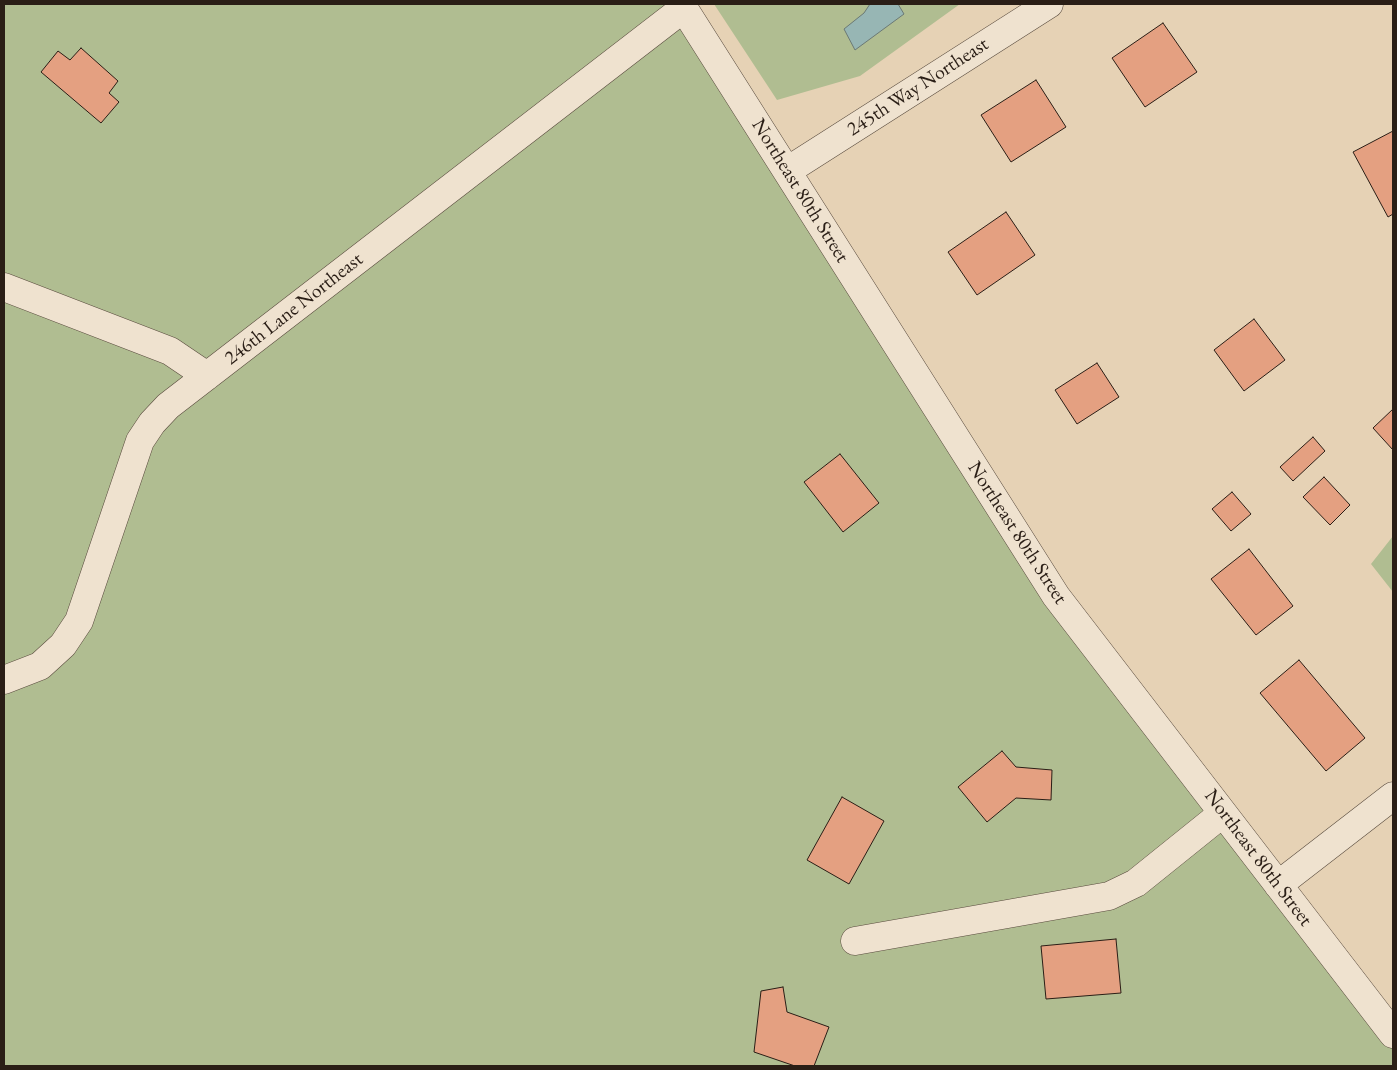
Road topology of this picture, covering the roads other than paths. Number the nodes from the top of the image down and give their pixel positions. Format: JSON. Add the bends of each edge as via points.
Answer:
{"nodes":[{"id":1,"x":1049,"y":4,"type":"edge"},
{"id":2,"x":683,"y":6,"type":"edge"},
{"id":3,"x":787,"y":171,"type":"junction"},
{"id":4,"x":4,"y":287,"type":"edge"},
{"id":5,"x":207,"y":376,"type":"junction"},
{"id":6,"x":4,"y":680,"type":"edge"},
{"id":7,"x":1393,"y":796,"type":"edge"},
{"id":8,"x":1223,"y":813,"type":"junction"},
{"id":9,"x":1278,"y":886,"type":"junction"},
{"id":10,"x":855,"y":941,"type":"dead end"},
{"id":11,"x":1393,"y":1034,"type":"edge"}],
"edges":[{"from":1,"to":3,"type":"street","name":"245th Way Northeast"},
{"from":2,"to":3,"type":"street","name":"Northeast 80th Street"},
{"from":2,"to":5,"type":"street","name":"246th Lane Northeast"},
{"from":3,"to":8,"type":"street","name":"Northeast 80th Street","via":[[1056,596]]},
{"from":4,"to":5,"type":"street","via":[[170,351]]},
{"from":5,"to":6,"type":"street","name":"246th Lane Northeast","via":[[168,406],[140,441],[79,621],[63,645],[40,666]]},
{"from":7,"to":9,"type":"street"},
{"from":8,"to":9,"type":"street","name":"Northeast 80th Street"},
{"from":8,"to":10,"type":"street","via":[[1136,883],[1109,896]]},
{"from":9,"to":11,"type":"street","name":"Northeast 80th Street"}]}
